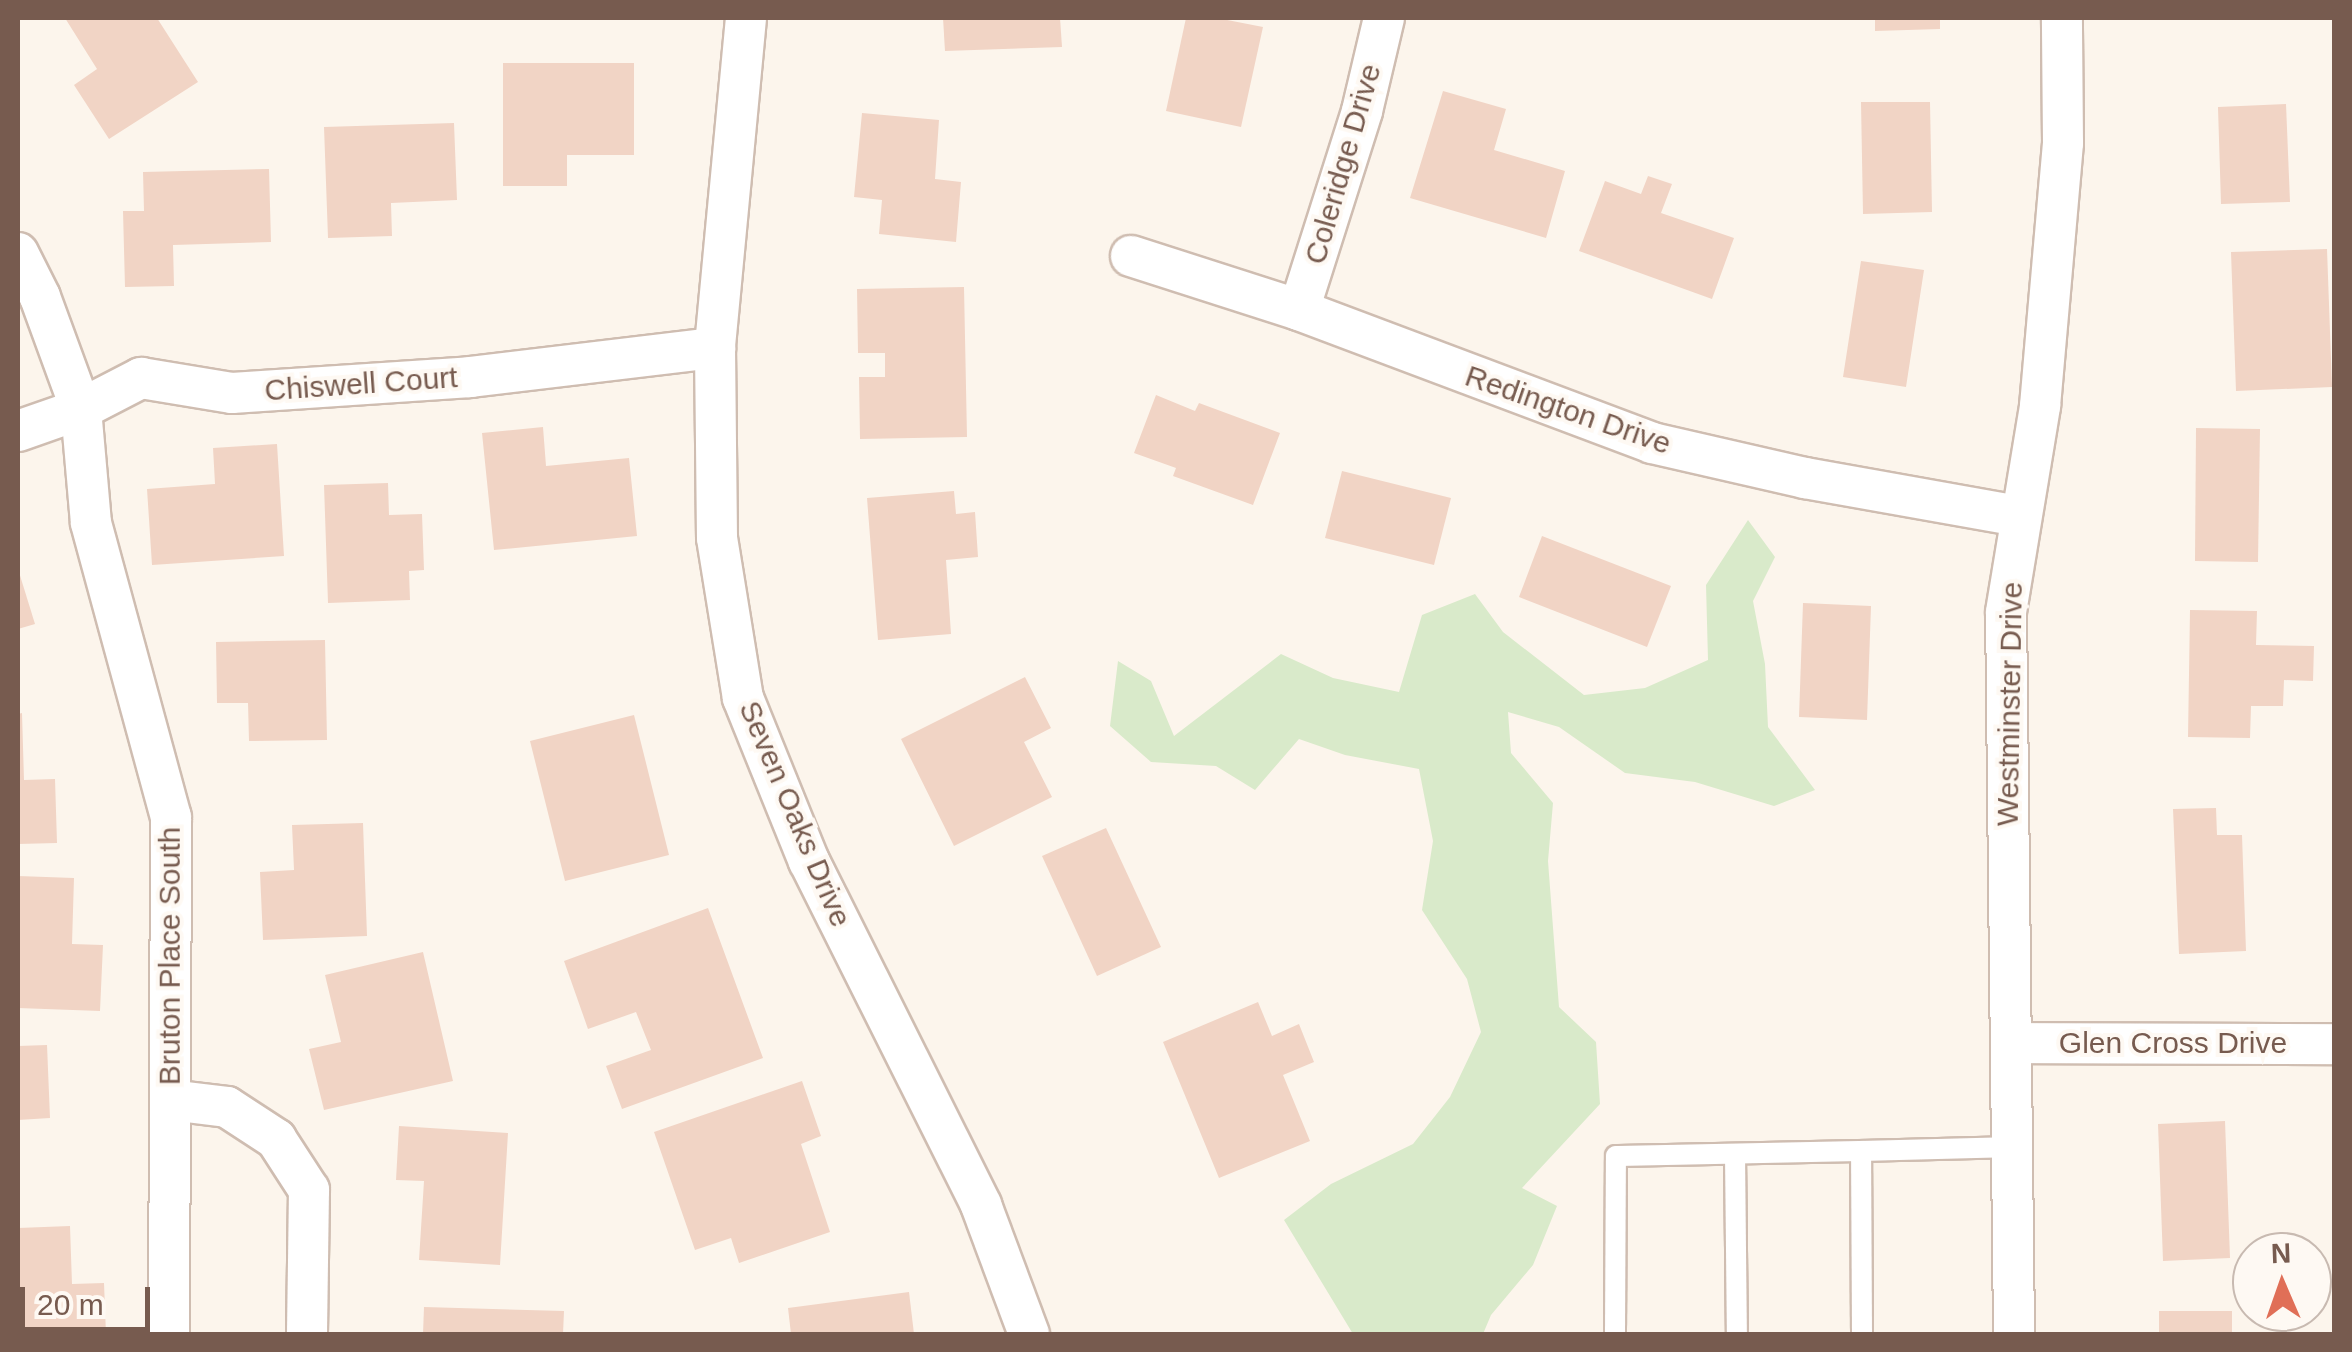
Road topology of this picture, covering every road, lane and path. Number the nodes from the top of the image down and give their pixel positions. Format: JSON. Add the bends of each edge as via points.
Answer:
{"nodes":[{"id":1,"x":746,"y":18,"type":"edge"},
{"id":2,"x":1384,"y":18,"type":"edge"},
{"id":3,"x":2062,"y":18,"type":"edge"},
{"id":4,"x":18,"y":253,"type":"edge"},
{"id":5,"x":1130,"y":256,"type":"dead end"},
{"id":6,"x":1299,"y":310,"type":"junction"},
{"id":7,"x":714,"y":348,"type":"junction"},
{"id":8,"x":81,"y":408,"type":"junction"},
{"id":9,"x":18,"y":431,"type":"edge"},
{"id":10,"x":2018,"y":516,"type":"junction"},
{"id":11,"x":2011,"y":1043,"type":"junction"},
{"id":12,"x":2334,"y":1044,"type":"edge"},
{"id":13,"x":170,"y":1100,"type":"junction"},
{"id":14,"x":2014,"y":1148,"type":"junction"},
{"id":15,"x":1861,"y":1151,"type":"junction"},
{"id":16,"x":1736,"y":1154,"type":"junction"},
{"id":17,"x":169,"y":1334,"type":"edge"},
{"id":18,"x":307,"y":1334,"type":"edge"},
{"id":19,"x":1030,"y":1334,"type":"edge"},
{"id":20,"x":1615,"y":1334,"type":"edge"},
{"id":21,"x":1737,"y":1334,"type":"edge"},
{"id":22,"x":1862,"y":1334,"type":"edge"},
{"id":23,"x":2014,"y":1334,"type":"edge"}],
"edges":[{"from":1,"to":7,"type":"street","name":"Seven Oaks Drive"},
{"from":2,"to":6,"type":"street","name":"Coleridge Drive"},
{"from":3,"to":10,"type":"street","name":"Westminster Drive","via":[[2064,143],[2040,406]]},
{"from":4,"to":8,"type":"street","name":"Bruton Place South"},
{"from":5,"to":6,"type":"street","name":"Redington Drive"},
{"from":6,"to":10,"type":"street","name":"Redington Drive","via":[[1652,443]]},
{"from":7,"to":8,"type":"street","name":"Chiswell Court","via":[[470,377],[232,393],[142,378]]},
{"from":7,"to":19,"type":"street","name":"Seven Oaks Drive","via":[[717,538],[743,698],[809,861],[981,1205]]},
{"from":8,"to":9,"type":"street","name":"Chiswell Court"},
{"from":8,"to":13,"type":"street","name":"Bruton Place South","via":[[90,523],[171,817]]},
{"from":10,"to":11,"type":"street","name":"Westminster Drive","via":[[2006,612]]},
{"from":11,"to":12,"type":"street","name":"Glen Cross Drive"},
{"from":11,"to":14,"type":"street","name":"Westminster Drive"},
{"from":13,"to":17,"type":"street","name":"Bruton Place South"},
{"from":13,"to":18,"type":"street","via":[[227,1107],[276,1139],[309,1190]]},
{"from":14,"to":15,"type":"lane"},
{"from":14,"to":23,"type":"street","name":"Westminster Drive"},
{"from":15,"to":16,"type":"lane"},
{"from":15,"to":22,"type":"lane"},
{"from":16,"to":20,"type":"lane","via":[[1616,1156]]},
{"from":16,"to":21,"type":"lane"}]}
